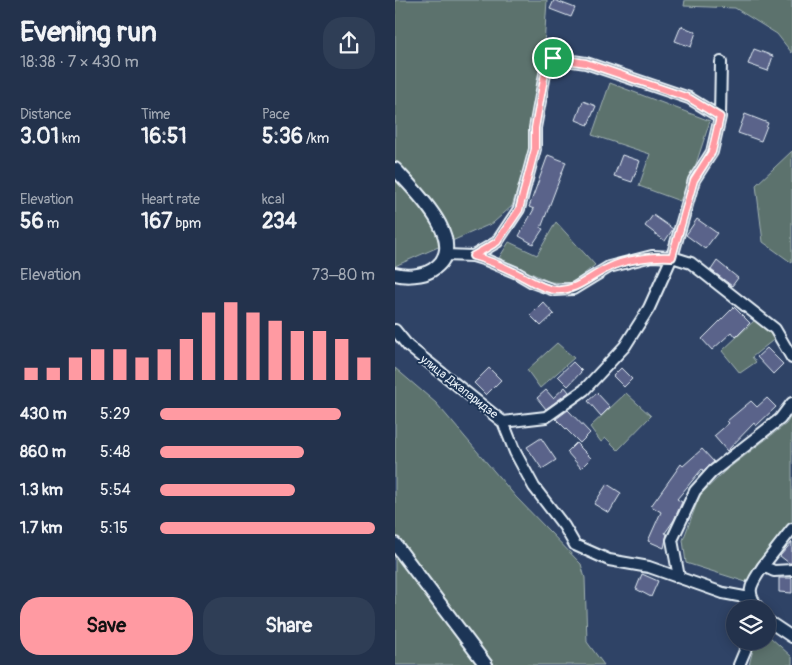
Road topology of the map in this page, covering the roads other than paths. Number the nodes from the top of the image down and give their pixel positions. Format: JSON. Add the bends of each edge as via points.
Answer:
{"nodes":[{"id":1,"x":721,"y":62,"type":"dead end"},
{"id":2,"x":720,"y":117,"type":"junction"},
{"id":3,"x":395,"y":169,"type":"edge"},
{"id":4,"x":445,"y":254,"type":"junction"},
{"id":5,"x":473,"y":256,"type":"junction"},
{"id":6,"x":672,"y":257,"type":"junction"},
{"id":7,"x":396,"y":278,"type":"edge"},
{"id":8,"x":395,"y":330,"type":"edge"},
{"id":9,"x":792,"y":358,"type":"edge"},
{"id":10,"x":792,"y":403,"type":"edge"},
{"id":11,"x":503,"y":422,"type":"junction"},
{"id":12,"x":792,"y":530,"type":"edge"},
{"id":13,"x":395,"y":544,"type":"edge"},
{"id":14,"x":763,"y":566,"type":"junction"},
{"id":15,"x":792,"y":570,"type":"edge"},
{"id":16,"x":679,"y":577,"type":"junction"},
{"id":17,"x":750,"y":596,"type":"junction"},
{"id":18,"x":753,"y":600,"type":"edge"},
{"id":19,"x":776,"y":626,"type":"edge"},
{"id":20,"x":792,"y":637,"type":"edge"},
{"id":21,"x":745,"y":650,"type":"edge"},
{"id":22,"x":486,"y":665,"type":"edge"},
{"id":23,"x":739,"y":665,"type":"edge"}],
"edges":[{"from":1,"to":2,"type":"street","name":"улица Джапаридзе"},
{"from":2,"to":5,"type":"street","via":[[689,98],[586,63],[549,60],[535,128],[535,149],[519,210],[497,242]]},
{"from":2,"to":6,"type":"street","name":"улица Джапаридзе","via":[[712,152],[694,180]]},
{"from":3,"to":4,"type":"street","via":[[439,222]]},
{"from":4,"to":5,"type":"street"},
{"from":4,"to":7,"type":"street","via":[[441,265],[426,274]]},
{"from":5,"to":6,"type":"street","via":[[554,290],[573,289],[609,267],[652,256]]},
{"from":6,"to":9,"type":"street","via":[[691,263],[775,329]]},
{"from":6,"to":11,"type":"street","name":"улица Джапаридзе","via":[[649,308],[625,346],[585,390],[546,417]]},
{"from":8,"to":11,"type":"street","name":"улица Джапаридзе","via":[[408,346]]},
{"from":10,"to":16,"type":"street","via":[[780,419],[712,472],[695,491],[672,540]]},
{"from":11,"to":16,"type":"street","name":"улица Джапаридзе","via":[[534,487],[575,546],[609,560],[649,567]]},
{"from":12,"to":14,"type":"street"},
{"from":13,"to":22,"type":"street"},
{"from":14,"to":15,"type":"street","via":[[774,571]]},
{"from":14,"to":17,"type":"street","via":[[751,586]]},
{"from":16,"to":17,"type":"street","name":"улица Джапаридзе","via":[[723,593],[744,598]]},
{"from":17,"to":18,"type":"street"},
{"from":19,"to":20,"type":"street"},
{"from":21,"to":23,"type":"street"}]}
